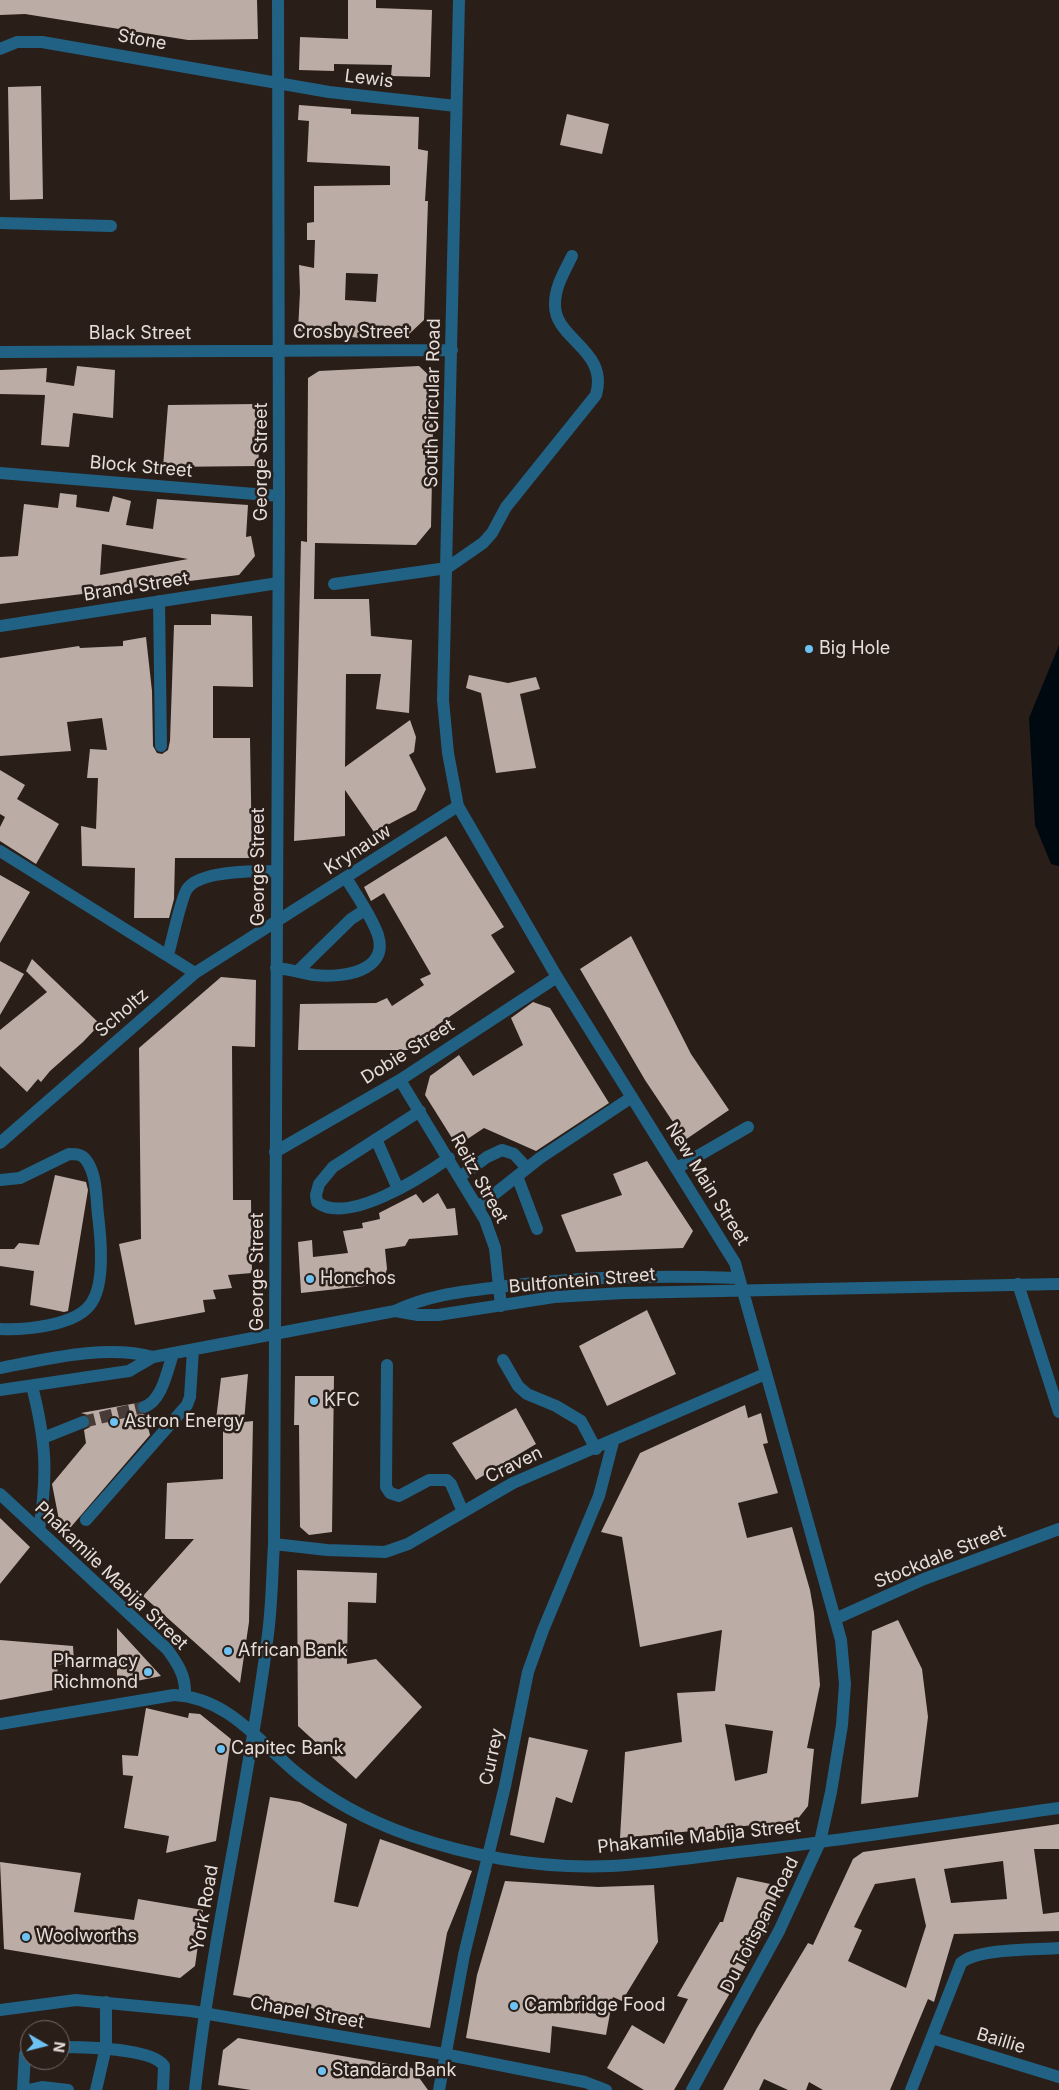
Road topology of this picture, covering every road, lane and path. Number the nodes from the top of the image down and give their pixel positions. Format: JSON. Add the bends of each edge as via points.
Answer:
{"nodes":[{"id":1,"x":278,"y":0,"type":"edge"},
{"id":2,"x":459,"y":0,"type":"edge"},
{"id":3,"x":0,"y":49,"type":"edge"},
{"id":4,"x":278,"y":83,"type":"junction"},
{"id":5,"x":456,"y":106,"type":"junction"},
{"id":6,"x":0,"y":223,"type":"edge"},
{"id":7,"x":112,"y":226,"type":"dead end"},
{"id":8,"x":572,"y":256,"type":"dead end"},
{"id":9,"x":452,"y":350,"type":"junction"},
{"id":10,"x":280,"y":351,"type":"junction"},
{"id":11,"x":0,"y":352,"type":"edge"},
{"id":12,"x":0,"y":473,"type":"edge"},
{"id":13,"x":280,"y":496,"type":"junction"},
{"id":14,"x":447,"y":568,"type":"junction"},
{"id":15,"x":278,"y":582,"type":"junction"},
{"id":16,"x":334,"y":584,"type":"dead end"},
{"id":17,"x":159,"y":601,"type":"junction"},
{"id":18,"x":0,"y":626,"type":"edge"},
{"id":19,"x":161,"y":746,"type":"dead end"},
{"id":20,"x":458,"y":806,"type":"junction"},
{"id":21,"x":0,"y":851,"type":"edge"},
{"id":22,"x":276,"y":870,"type":"junction"},
{"id":23,"x":346,"y":878,"type":"junction"},
{"id":24,"x":365,"y":910,"type":"junction"},
{"id":25,"x":276,"y":923,"type":"junction"},
{"id":26,"x":168,"y":955,"type":"junction"},
{"id":27,"x":276,"y":968,"type":"junction"},
{"id":28,"x":299,"y":970,"type":"junction"},
{"id":29,"x":195,"y":972,"type":"junction"},
{"id":30,"x":557,"y":977,"type":"junction"},
{"id":31,"x":400,"y":1080,"type":"junction"},
{"id":32,"x":632,"y":1097,"type":"junction"},
{"id":33,"x":420,"y":1111,"type":"junction"},
{"id":34,"x":748,"y":1127,"type":"dead end"},
{"id":35,"x":376,"y":1139,"type":"junction"},
{"id":36,"x":0,"y":1143,"type":"edge"},
{"id":37,"x":275,"y":1152,"type":"junction"},
{"id":38,"x":449,"y":1158,"type":"junction"},
{"id":39,"x":527,"y":1168,"type":"junction"},
{"id":40,"x":677,"y":1168,"type":"junction"},
{"id":41,"x":460,"y":1176,"type":"junction"},
{"id":42,"x":517,"y":1176,"type":"junction"},
{"id":43,"x":0,"y":1180,"type":"edge"},
{"id":44,"x":398,"y":1189,"type":"junction"},
{"id":45,"x":478,"y":1207,"type":"junction"},
{"id":46,"x":537,"y":1229,"type":"dead end"},
{"id":47,"x":739,"y":1278,"type":"junction"},
{"id":48,"x":1018,"y":1284,"type":"junction"},
{"id":49,"x":1059,"y":1284,"type":"edge"},
{"id":50,"x":499,"y":1286,"type":"junction"},
{"id":51,"x":742,"y":1291,"type":"junction"},
{"id":52,"x":501,"y":1306,"type":"junction"},
{"id":53,"x":395,"y":1311,"type":"junction"},
{"id":54,"x":0,"y":1330,"type":"edge"},
{"id":55,"x":275,"y":1336,"type":"junction"},
{"id":56,"x":193,"y":1350,"type":"junction"},
{"id":57,"x":173,"y":1354,"type":"junction"},
{"id":58,"x":153,"y":1357,"type":"junction"},
{"id":59,"x":503,"y":1360,"type":"dead end"},
{"id":60,"x":387,"y":1365,"type":"dead end"},
{"id":61,"x":0,"y":1368,"type":"edge"},
{"id":62,"x":765,"y":1374,"type":"junction"},
{"id":63,"x":32,"y":1386,"type":"junction"},
{"id":64,"x":0,"y":1390,"type":"edge"},
{"id":65,"x":144,"y":1407,"type":"tunnel mouth"},
{"id":66,"x":1059,"y":1412,"type":"edge"},
{"id":67,"x":83,"y":1422,"type":"tunnel mouth"},
{"id":68,"x":43,"y":1438,"type":"junction"},
{"id":69,"x":613,"y":1442,"type":"junction"},
{"id":70,"x":596,"y":1448,"type":"junction"},
{"id":71,"x":0,"y":1494,"type":"edge"},
{"id":72,"x":463,"y":1512,"type":"junction"},
{"id":73,"x":86,"y":1520,"type":"dead end"},
{"id":74,"x":1059,"y":1529,"type":"edge"},
{"id":75,"x":39,"y":1530,"type":"junction"},
{"id":76,"x":274,"y":1544,"type":"junction"},
{"id":77,"x":835,"y":1619,"type":"junction"},
{"id":78,"x":185,"y":1695,"type":"junction"},
{"id":79,"x":0,"y":1724,"type":"edge"},
{"id":80,"x":254,"y":1732,"type":"junction"},
{"id":81,"x":1059,"y":1808,"type":"edge"},
{"id":82,"x":820,"y":1842,"type":"junction"},
{"id":83,"x":488,"y":1856,"type":"junction"},
{"id":84,"x":1059,"y":1948,"type":"edge"},
{"id":85,"x":106,"y":2002,"type":"junction"},
{"id":86,"x":0,"y":2010,"type":"edge"},
{"id":87,"x":204,"y":2014,"type":"junction"},
{"id":88,"x":932,"y":2038,"type":"junction"},
{"id":89,"x":70,"y":2047,"type":"edge"},
{"id":90,"x":106,"y":2047,"type":"junction"},
{"id":91,"x":444,"y":2054,"type":"junction"},
{"id":92,"x":25,"y":2070,"type":"edge"},
{"id":93,"x":1059,"y":2077,"type":"edge"},
{"id":94,"x":24,"y":2090,"type":"edge"},
{"id":95,"x":28,"y":2090,"type":"edge"},
{"id":96,"x":68,"y":2090,"type":"edge"},
{"id":97,"x":96,"y":2090,"type":"edge"},
{"id":98,"x":163,"y":2090,"type":"edge"},
{"id":99,"x":195,"y":2090,"type":"edge"},
{"id":100,"x":439,"y":2090,"type":"edge"},
{"id":101,"x":606,"y":2090,"type":"edge"},
{"id":102,"x":692,"y":2090,"type":"edge"},
{"id":103,"x":911,"y":2090,"type":"edge"}],
"edges":[{"from":1,"to":4,"type":"street","name":"George Street"},
{"from":2,"to":5,"type":"street","name":"South Circular Road"},
{"from":3,"to":4,"type":"street","name":"Stone","via":[[18,42],[42,42]]},
{"from":4,"to":5,"type":"street","name":"Lewis"},
{"from":4,"to":10,"type":"street","name":"George Street"},
{"from":5,"to":9,"type":"street","name":"South Circular Road"},
{"from":6,"to":7,"type":"street"},
{"from":8,"to":14,"type":"street","via":[[560,281],[555,305],[563,325],[593,361],[599,384],[596,395],[506,507],[483,544]]},
{"from":9,"to":10,"type":"street","name":"Crosby Street"},
{"from":9,"to":14,"type":"street","name":"South Circular Road"},
{"from":10,"to":11,"type":"street","name":"Black Street"},
{"from":10,"to":13,"type":"street","name":"George Street"},
{"from":12,"to":13,"type":"street","name":"Block Street"},
{"from":13,"to":15,"type":"street","name":"George Street"},
{"from":14,"to":16,"type":"street"},
{"from":14,"to":20,"type":"street","name":"South Circular Road","via":[[443,700]]},
{"from":15,"to":17,"type":"street","name":"Brand Street"},
{"from":15,"to":22,"type":"street","name":"George Street"},
{"from":17,"to":18,"type":"street","name":"Brand Street"},
{"from":17,"to":19,"type":"street"},
{"from":20,"to":23,"type":"street","name":"Krynauw"},
{"from":20,"to":30,"type":"street","name":"New Main Street"},
{"from":21,"to":26,"type":"street"},
{"from":22,"to":25,"type":"street","name":"George Street"},
{"from":22,"to":26,"type":"street","via":[[214,876],[191,884],[184,894]]},
{"from":23,"to":24,"type":"street"},
{"from":23,"to":25,"type":"street","name":"Krynauw"},
{"from":24,"to":28,"type":"street","via":[[351,919]]},
{"from":24,"to":28,"type":"street","via":[[374,925],[380,948],[377,960],[369,967],[330,976]]},
{"from":25,"to":27,"type":"street","name":"George Street"},
{"from":25,"to":29,"type":"street","name":"Scholtz"},
{"from":26,"to":29,"type":"street"},
{"from":27,"to":28,"type":"street"},
{"from":27,"to":37,"type":"street","name":"George Street"},
{"from":29,"to":36,"type":"street","name":"Scholtz"},
{"from":30,"to":31,"type":"street","name":"Dobie Street"},
{"from":30,"to":32,"type":"street","name":"New Main Street"},
{"from":31,"to":33,"type":"street","name":"Reitz Street"},
{"from":31,"to":37,"type":"street","name":"Dobie Street"},
{"from":32,"to":39,"type":"street"},
{"from":32,"to":40,"type":"street","name":"New Main Street"},
{"from":33,"to":35,"type":"street"},
{"from":33,"to":38,"type":"street","name":"Reitz Street"},
{"from":34,"to":40,"type":"street"},
{"from":35,"to":44,"type":"street"},
{"from":35,"to":44,"type":"street","via":[[333,1167],[319,1184],[317,1202],[323,1207],[351,1208]]},
{"from":37,"to":55,"type":"street","name":"George Street"},
{"from":38,"to":41,"type":"street","name":"Reitz Street"},
{"from":38,"to":44,"type":"street"},
{"from":39,"to":41,"type":"street","via":[[514,1154],[502,1150]]},
{"from":39,"to":42,"type":"street"},
{"from":40,"to":47,"type":"street","name":"New Main Street","via":[[725,1244]]},
{"from":41,"to":45,"type":"street","name":"Reitz Street"},
{"from":42,"to":45,"type":"street"},
{"from":42,"to":46,"type":"street"},
{"from":43,"to":54,"type":"street","via":[[20,1178],[70,1154],[86,1159],[95,1189],[101,1257],[98,1288],[92,1303],[78,1314],[56,1324],[25,1330]]},
{"from":45,"to":50,"type":"street","name":"Reitz Street","via":[[495,1248]]},
{"from":47,"to":50,"type":"street","name":"Bultfontein Street","via":[[608,1276]]},
{"from":47,"to":51,"type":"street","name":"New Main Street"},
{"from":48,"to":49,"type":"street","name":"Bultfontein Street"},
{"from":48,"to":51,"type":"street","name":"Bultfontein Street"},
{"from":48,"to":66,"type":"street"},
{"from":50,"to":52,"type":"street","name":"Reitz Street"},
{"from":50,"to":53,"type":"street","name":"Bultfontein Street","via":[[422,1300]]},
{"from":51,"to":52,"type":"street","name":"Bultfontein Street","via":[[554,1297]]},
{"from":51,"to":62,"type":"street","name":"New Main Street"},
{"from":52,"to":53,"type":"street","name":"Bultfontein Street","via":[[438,1315]]},
{"from":53,"to":55,"type":"street","name":"Bultfontein Street"},
{"from":55,"to":56,"type":"street","name":"Bultfontein Street"},
{"from":55,"to":76,"type":"street","name":"George Street"},
{"from":56,"to":57,"type":"street","name":"Bultfontein Street"},
{"from":56,"to":73,"type":"street","via":[[187,1405]]},
{"from":57,"to":58,"type":"street","name":"Bultfontein Street"},
{"from":57,"to":65,"type":"street","via":[[157,1396]]},
{"from":58,"to":61,"type":"street","name":"Bultfontein Street","via":[[106,1352]]},
{"from":58,"to":63,"type":"street","name":"Bultfontein Street","via":[[129,1371]]},
{"from":59,"to":70,"type":"street","via":[[518,1386],[527,1394],[581,1421]]},
{"from":60,"to":72,"type":"street","via":[[386,1488],[390,1494],[399,1496],[429,1480],[447,1480]]},
{"from":62,"to":69,"type":"street","name":"Craven"},
{"from":62,"to":77,"type":"street","name":"New Main Street"},
{"from":63,"to":64,"type":"street","name":"Bultfontein Street"},
{"from":63,"to":68,"type":"street"},
{"from":67,"to":68,"type":"street"},
{"from":68,"to":75,"type":"street","via":[[46,1488]]},
{"from":69,"to":70,"type":"street","name":"Craven"},
{"from":69,"to":83,"type":"street","name":"Currey","via":[[599,1496],[528,1672]]},
{"from":70,"to":72,"type":"street","name":"Craven","via":[[513,1483]]},
{"from":71,"to":75,"type":"street","name":"Phakamile Mabija Street"},
{"from":72,"to":76,"type":"street","name":"Craven","via":[[408,1544],[385,1552]]},
{"from":74,"to":77,"type":"street","name":"Stockdale Street","via":[[924,1579]]},
{"from":75,"to":78,"type":"street","name":"Phakamile Mabija Street","via":[[167,1649],[183,1674]]},
{"from":76,"to":80,"type":"street","name":"George Street","via":[[268,1633]]},
{"from":77,"to":82,"type":"street","name":"Du Toitspan Road","via":[[845,1684],[838,1750]]},
{"from":78,"to":79,"type":"street"},
{"from":78,"to":80,"type":"street","name":"Phakamile Mabija Street","via":[[222,1709]]},
{"from":80,"to":83,"type":"street","name":"Phakamile Mabija Street","via":[[297,1773],[352,1810],[407,1834]]},
{"from":80,"to":87,"type":"street","name":"York Road"},
{"from":81,"to":82,"type":"street","name":"Phakamile Mabija Street"},
{"from":82,"to":83,"type":"street","name":"Phakamile Mabija Street","via":[[611,1866],[554,1864]]},
{"from":82,"to":102,"type":"street","name":"Du Toitspan Road","via":[[779,1931]]},
{"from":83,"to":91,"type":"street","name":"Currey"},
{"from":84,"to":88,"type":"street","via":[[994,1953],[966,1959],[961,1963]]},
{"from":85,"to":86,"type":"street","name":"Chapel Street","via":[[76,2000]]},
{"from":85,"to":87,"type":"street","name":"Chapel Street"},
{"from":85,"to":90,"type":"street"},
{"from":87,"to":91,"type":"street","name":"Chapel Street"},
{"from":87,"to":99,"type":"street","name":"York Road"},
{"from":88,"to":93,"type":"street","name":"Baillie"},
{"from":88,"to":103,"type":"street"},
{"from":89,"to":90,"type":"street"},
{"from":90,"to":97,"type":"street"},
{"from":90,"to":98,"type":"street","via":[[161,2061]]},
{"from":91,"to":100,"type":"street","name":"Currey"},
{"from":91,"to":101,"type":"street","name":"Chapel Street","via":[[585,2082]]},
{"from":92,"to":94,"type":"street"},
{"from":95,"to":96,"type":"street","via":[[42,2087]]}]}
